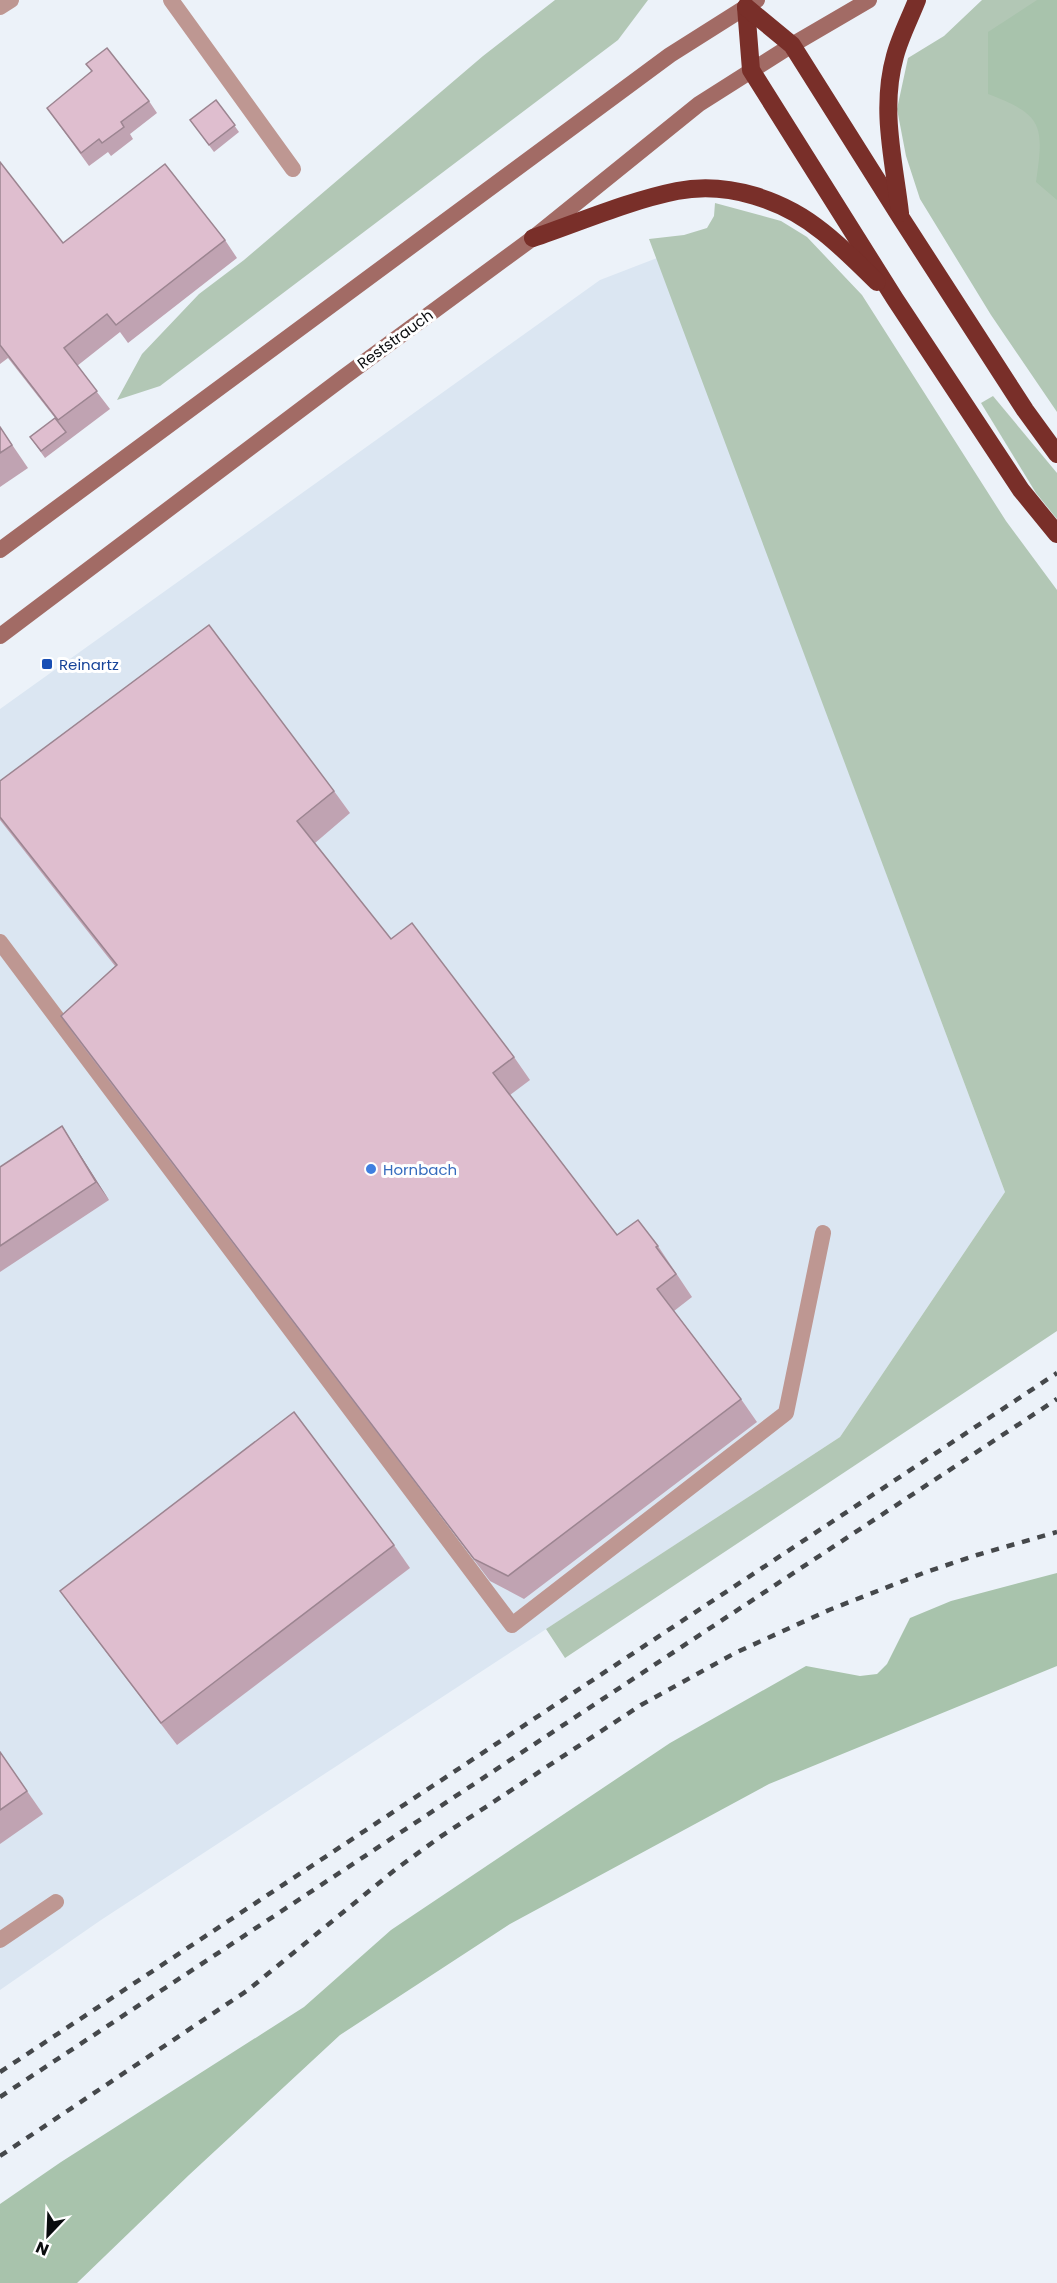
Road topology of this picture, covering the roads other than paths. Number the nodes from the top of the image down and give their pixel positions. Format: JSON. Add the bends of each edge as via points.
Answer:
{"nodes":[{"id":1,"x":11,"y":0,"type":"edge"},
{"id":2,"x":171,"y":0,"type":"edge"},
{"id":3,"x":869,"y":0,"type":"edge"},
{"id":4,"x":917,"y":0,"type":"edge"},
{"id":5,"x":751,"y":3,"type":"edge"},
{"id":6,"x":0,"y":7,"type":"edge"},
{"id":7,"x":792,"y":45,"type":"junction"},
{"id":8,"x":752,"y":70,"type":"junction"},
{"id":9,"x":293,"y":169,"type":"dead end"},
{"id":10,"x":901,"y":218,"type":"junction"},
{"id":11,"x":532,"y":238,"type":"junction"},
{"id":12,"x":895,"y":299,"type":"junction"},
{"id":13,"x":1057,"y":454,"type":"edge"},
{"id":14,"x":1057,"y":534,"type":"edge"},
{"id":15,"x":0,"y":550,"type":"edge"},
{"id":16,"x":0,"y":636,"type":"edge"},
{"id":17,"x":0,"y":942,"type":"edge"},
{"id":18,"x":823,"y":1233,"type":"dead end"},
{"id":19,"x":56,"y":1902,"type":"dead end"},
{"id":20,"x":0,"y":1940,"type":"edge"}],
"edges":[{"from":1,"to":6,"type":"lane"},
{"from":2,"to":9,"type":"lane"},
{"from":3,"to":7,"type":"main road","name":"Reststrauch"},
{"from":4,"to":10,"type":"highway","via":[[895,56],[888,99],[888,137]]},
{"from":5,"to":7,"type":"highway"},
{"from":5,"to":8,"type":"highway"},
{"from":5,"to":15,"type":"main road","via":[[670,55]]},
{"from":7,"to":8,"type":"main road","name":"Reststrauch"},
{"from":7,"to":10,"type":"highway"},
{"from":8,"to":11,"type":"main road","name":"Reststrauch","via":[[699,104]]},
{"from":8,"to":12,"type":"highway"},
{"from":10,"to":13,"type":"highway"},
{"from":11,"to":12,"type":"highway","via":[[678,190],[741,192],[799,215],[823,232]]},
{"from":11,"to":16,"type":"main road","name":"Reststrauch"},
{"from":12,"to":14,"type":"highway","via":[[1021,490]]},
{"from":17,"to":18,"type":"lane","via":[[512,1625],[786,1413]]},
{"from":19,"to":20,"type":"lane"}]}
